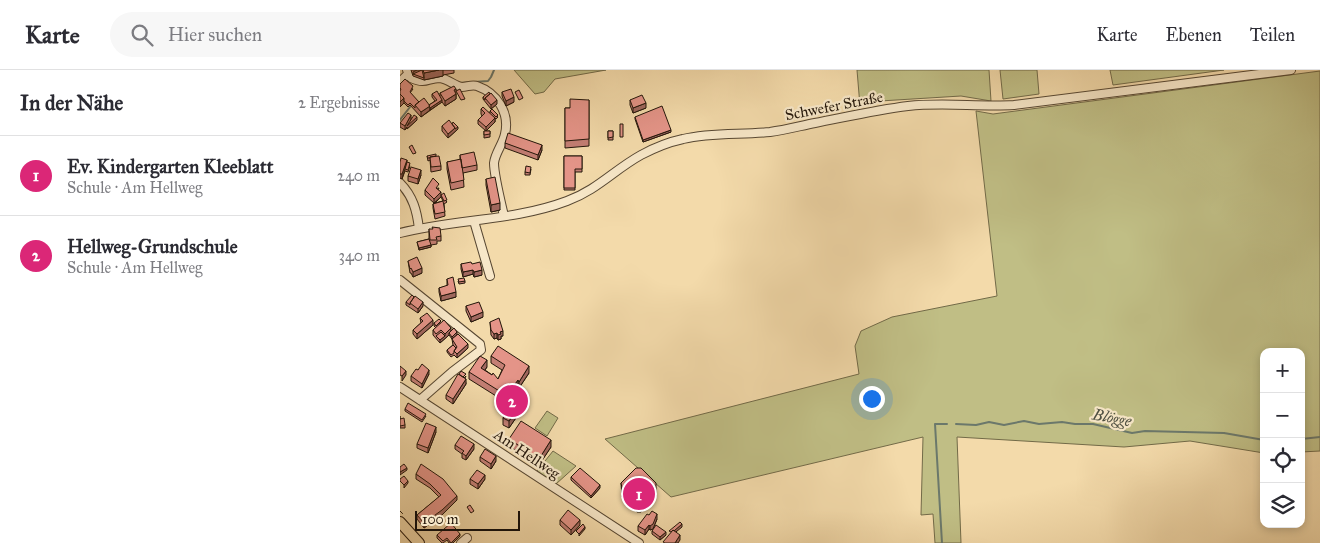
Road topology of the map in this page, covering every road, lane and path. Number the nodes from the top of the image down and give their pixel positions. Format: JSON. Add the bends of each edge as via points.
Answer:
{"nodes":[{"id":1,"x":1291,"y":70,"type":"edge"},
{"id":2,"x":408,"y":72,"type":"edge"},
{"id":3,"x":400,"y":82,"type":"edge"},
{"id":4,"x":400,"y":183,"type":"edge"},
{"id":5,"x":504,"y":216,"type":"junction"},
{"id":6,"x":474,"y":221,"type":"junction"},
{"id":7,"x":419,"y":229,"type":"junction"},
{"id":8,"x":400,"y":233,"type":"edge"},
{"id":9,"x":490,"y":276,"type":"dead end"},
{"id":10,"x":400,"y":280,"type":"edge"},
{"id":11,"x":400,"y":386,"type":"edge"},
{"id":12,"x":420,"y":400,"type":"junction"},
{"id":13,"x":400,"y":522,"type":"edge"},
{"id":14,"x":419,"y":543,"type":"edge"},
{"id":15,"x":639,"y":543,"type":"edge"}],
"edges":[{"from":1,"to":5,"type":"street","name":"Schwefer Straße","via":[[1014,105],[949,103],[911,106],[772,132],[684,139],[641,155],[580,196],[545,208]]},
{"from":2,"to":3,"type":"street"},
{"from":2,"to":5,"type":"street","via":[[418,81],[440,78],[461,87],[475,85],[498,99],[504,109],[506,123],[494,162]]},
{"from":4,"to":7,"type":"street","via":[[413,201]]},
{"from":5,"to":6,"type":"street","name":"Schwefer Straße"},
{"from":6,"to":7,"type":"street","name":"Schwefer Straße"},
{"from":6,"to":9,"type":"street"},
{"from":7,"to":8,"type":"street","name":"Schwefer Straße"},
{"from":10,"to":12,"type":"street","via":[[480,344],[480,350]]},
{"from":11,"to":12,"type":"street","name":"Am Hellweg"},
{"from":12,"to":15,"type":"street","name":"Am Hellweg"},
{"from":13,"to":14,"type":"main road"}]}
